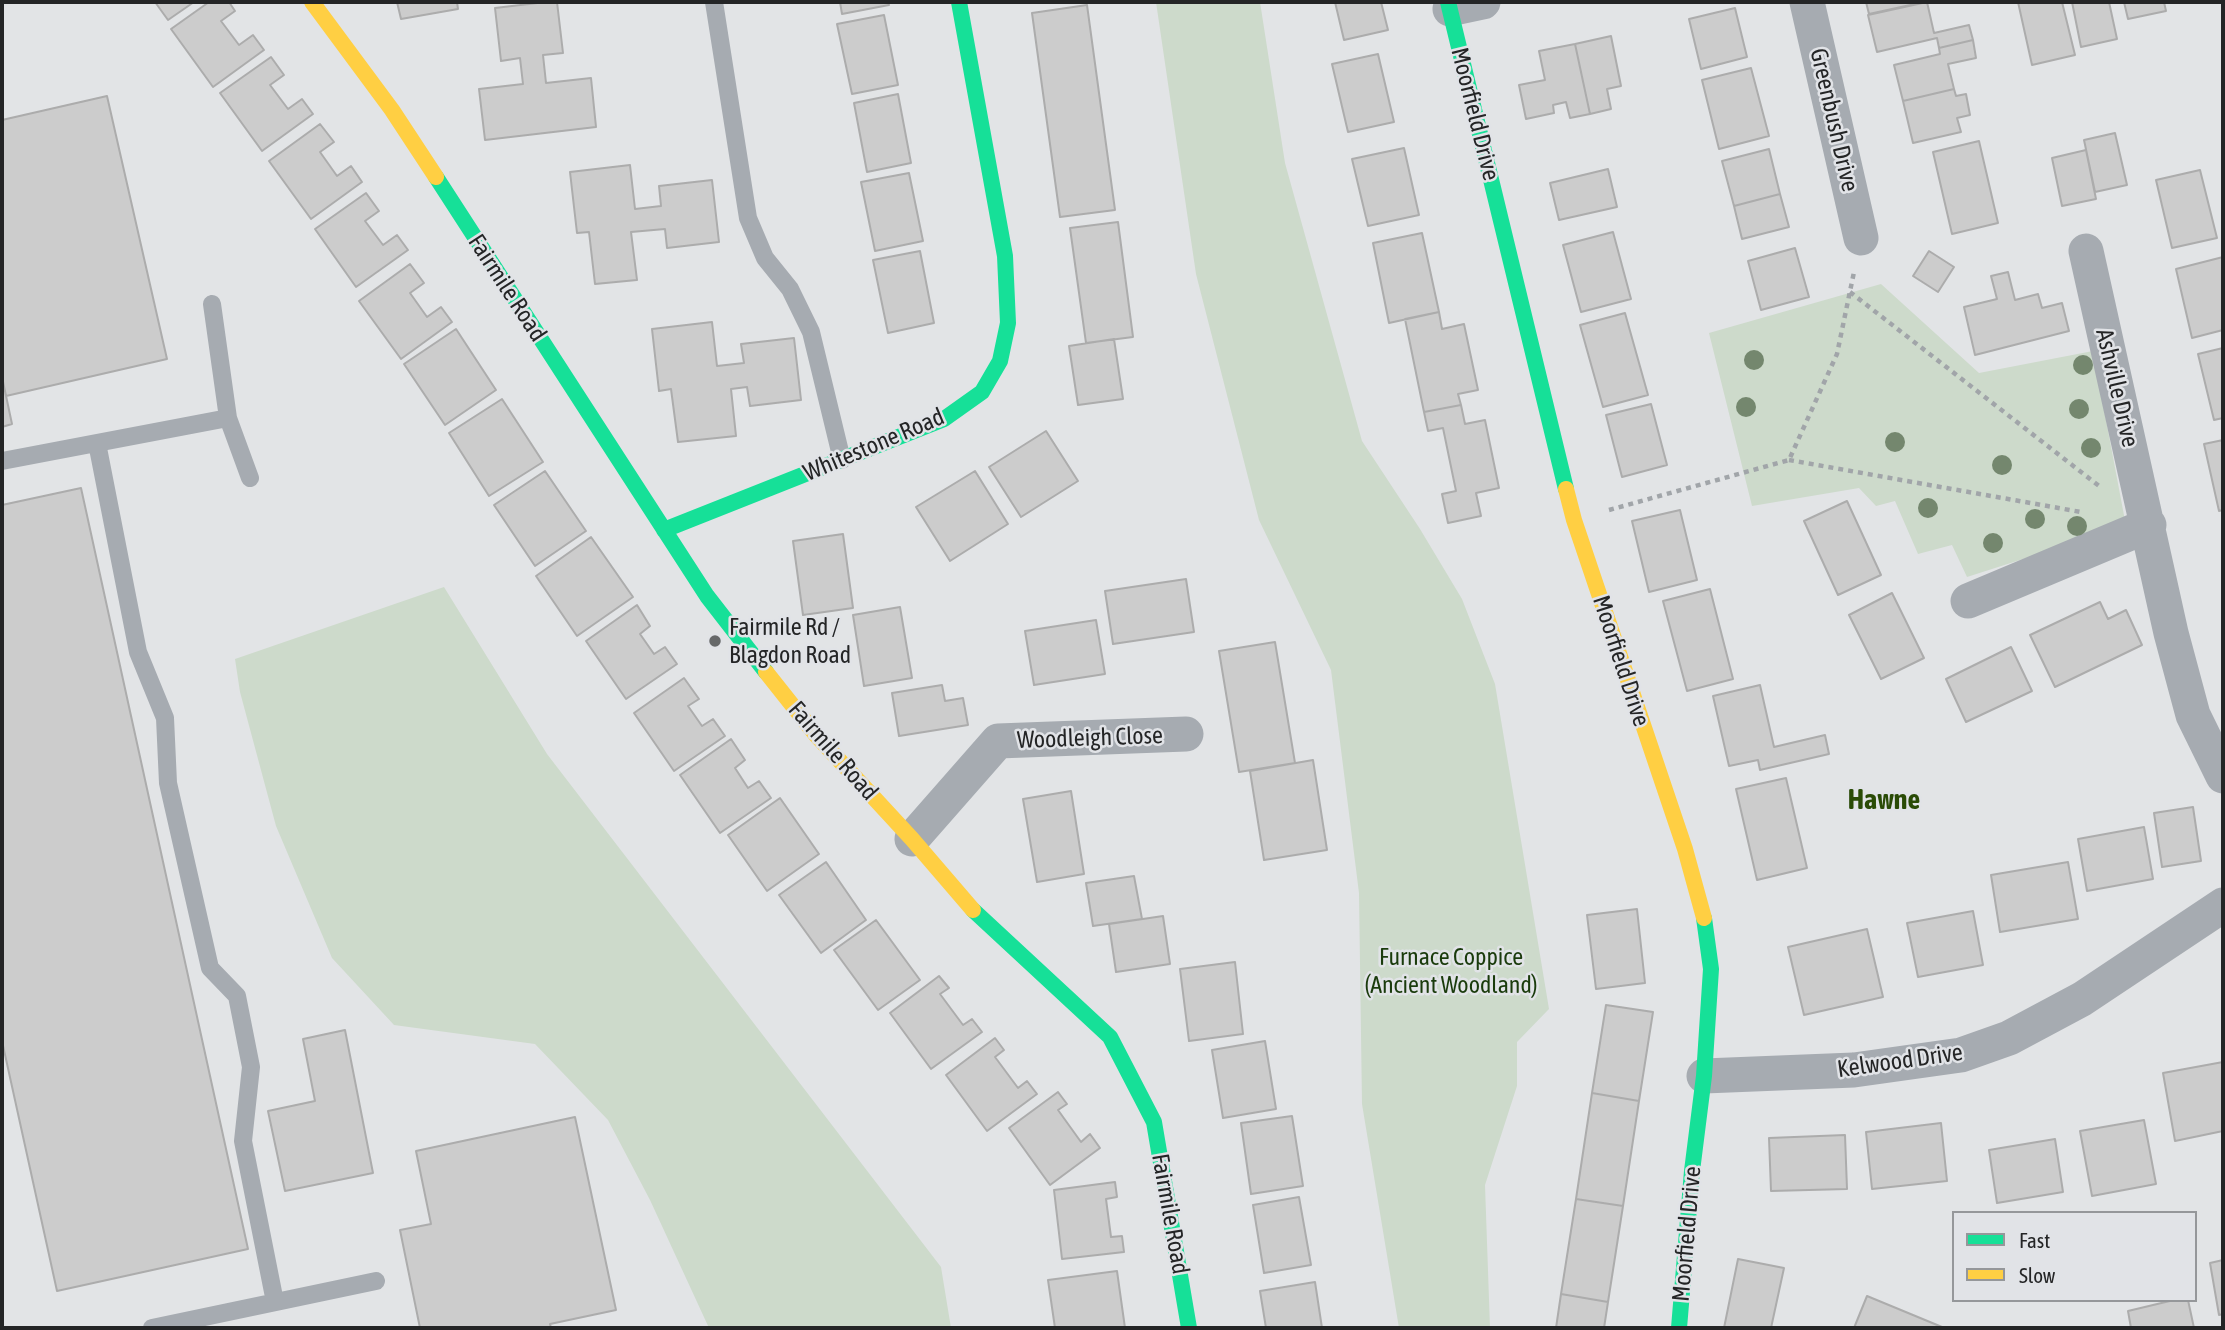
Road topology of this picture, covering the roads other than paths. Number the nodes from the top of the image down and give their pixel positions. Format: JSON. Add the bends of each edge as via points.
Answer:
{"nodes":[{"id":1,"x":312,"y":2,"type":"edge"},
{"id":2,"x":714,"y":2,"type":"edge"},
{"id":3,"x":959,"y":2,"type":"edge"},
{"id":4,"x":1483,"y":2,"type":"edge"},
{"id":5,"x":1807,"y":2,"type":"edge"},
{"id":6,"x":1449,"y":5,"type":"edge"},
{"id":7,"x":1861,"y":238,"type":"road end"},
{"id":8,"x":2086,"y":251,"type":"dead end"},
{"id":9,"x":212,"y":304,"type":"dead end"},
{"id":10,"x":228,"y":418,"type":"junction"},
{"id":11,"x":97,"y":443,"type":"junction"},
{"id":12,"x":842,"y":460,"type":"junction"},
{"id":13,"x":2,"y":461,"type":"edge"},
{"id":14,"x":250,"y":478,"type":"dead end"},
{"id":15,"x":2148,"y":525,"type":"junction"},
{"id":16,"x":664,"y":530,"type":"junction"},
{"id":17,"x":1968,"y":601,"type":"dead end"},
{"id":18,"x":1186,"y":734,"type":"dead end"},
{"id":19,"x":2223,"y":776,"type":"edge"},
{"id":20,"x":912,"y":839,"type":"junction"},
{"id":21,"x":2223,"y":905,"type":"edge"},
{"id":22,"x":1704,"y":1076,"type":"junction"},
{"id":23,"x":376,"y":1281,"type":"dead end"},
{"id":24,"x":275,"y":1302,"type":"junction"},
{"id":25,"x":152,"y":1328,"type":"edge"},
{"id":26,"x":1189,"y":1328,"type":"edge"},
{"id":27,"x":1679,"y":1328,"type":"edge"}],
"edges":[{"from":1,"to":16,"type":"street","name":"Fairmile Road","via":[[392,110]]},
{"from":2,"to":12,"type":"lane","via":[[748,218],[765,258],[790,289],[811,332]]},
{"from":3,"to":12,"type":"street","name":"Whitestone Road","via":[[1005,256],[1008,323],[1000,361],[982,392],[944,419]]},
{"from":4,"to":6,"type":"street"},
{"from":5,"to":7,"type":"street","name":"Greenbush Drive"},
{"from":6,"to":22,"type":"street","name":"Moorfield Drive","via":[[1574,520],[1704,915],[1711,969]]},
{"from":8,"to":15,"type":"street","name":"Ashville Drive"},
{"from":9,"to":10,"type":"lane"},
{"from":10,"to":11,"type":"lane"},
{"from":10,"to":14,"type":"lane"},
{"from":11,"to":13,"type":"lane"},
{"from":11,"to":24,"type":"lane","via":[[138,652],[165,718],[168,783],[209,968],[237,996],[251,1067],[243,1141]]},
{"from":12,"to":16,"type":"street","name":"Whitestone Road"},
{"from":15,"to":17,"type":"street"},
{"from":15,"to":19,"type":"street","name":"Ashville Drive","via":[[2193,715]]},
{"from":16,"to":20,"type":"street","name":"Fairmile Road","via":[[707,596],[816,735]]},
{"from":18,"to":20,"type":"street","name":"Woodleigh Close","via":[[998,741]]},
{"from":20,"to":26,"type":"street","name":"Fairmile Road","via":[[968,905],[1110,1037],[1154,1122]]},
{"from":21,"to":22,"type":"street","name":"Kelwood Drive","via":[[2082,999],[2009,1038],[1961,1055],[1853,1070]]},
{"from":22,"to":27,"type":"street","name":"Moorfield Drive"},
{"from":23,"to":24,"type":"lane"},
{"from":24,"to":25,"type":"lane"}]}
